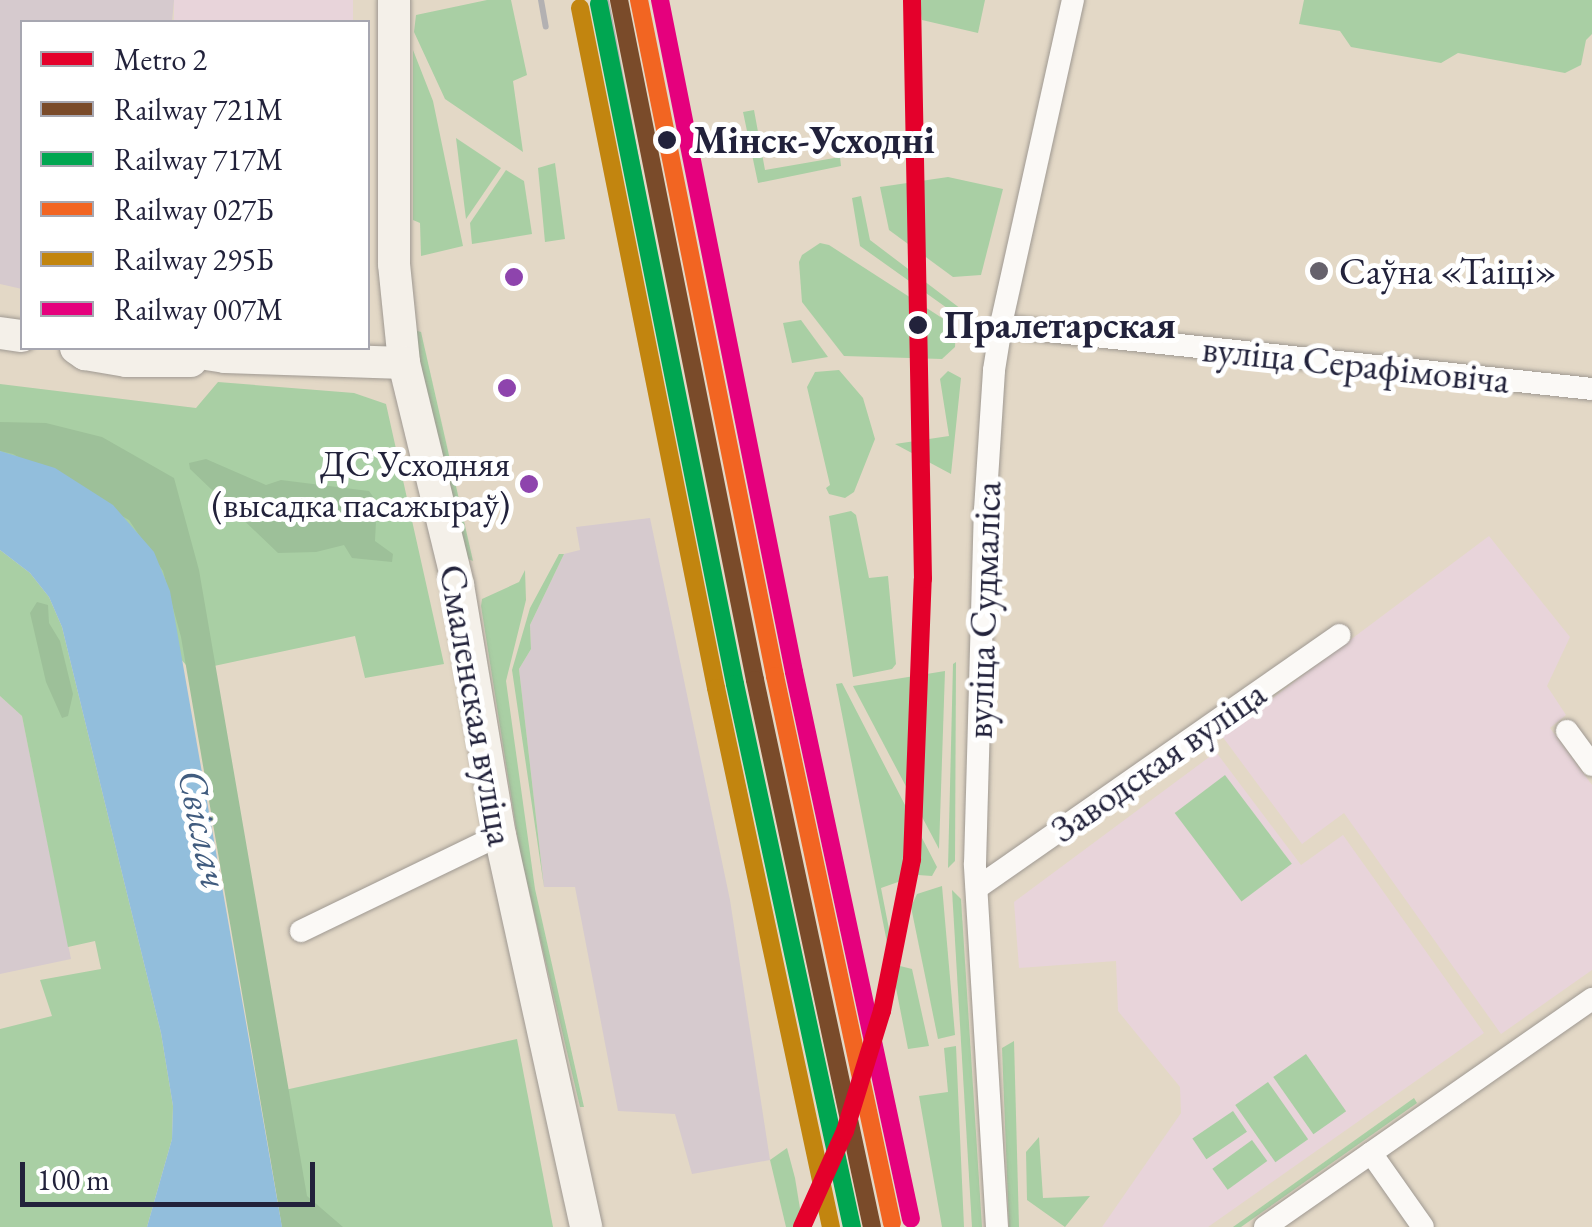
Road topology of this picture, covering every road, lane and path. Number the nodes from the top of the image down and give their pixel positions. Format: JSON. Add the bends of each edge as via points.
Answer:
{"nodes":[{"id":1,"x":394,"y":0,"type":"edge"},
{"id":2,"x":1073,"y":0,"type":"edge"},
{"id":3,"x":1002,"y":326,"type":"junction"},
{"id":4,"x":82,"y":350,"type":"edge"},
{"id":5,"x":181,"y":350,"type":"edge"},
{"id":6,"x":226,"y":357,"type":"junction"},
{"id":7,"x":404,"y":363,"type":"junction"},
{"id":8,"x":1592,"y":389,"type":"edge"},
{"id":9,"x":1340,"y":634,"type":"dead end"},
{"id":10,"x":1567,"y":731,"type":"dead end"},
{"id":11,"x":1592,"y":765,"type":"edge"},
{"id":12,"x":500,"y":836,"type":"junction"},
{"id":13,"x":977,"y":888,"type":"junction"},
{"id":14,"x":301,"y":931,"type":"dead end"},
{"id":15,"x":1592,"y":998,"type":"edge"},
{"id":16,"x":1372,"y":1152,"type":"junction"},
{"id":17,"x":586,"y":1227,"type":"edge"},
{"id":18,"x":997,"y":1227,"type":"edge"},
{"id":19,"x":1265,"y":1227,"type":"edge"},
{"id":20,"x":1423,"y":1227,"type":"edge"}],
"edges":[{"from":1,"to":7,"type":"main road","name":"Смаленская вуліца","via":[[394,264]]},
{"from":2,"to":3,"type":"street","name":"вуліца Судмаліса"},
{"from":3,"to":8,"type":"street","name":"вуліца Серафімовіча"},
{"from":3,"to":13,"type":"street","name":"вуліца Судмаліса","via":[[985,510]]},
{"from":4,"to":6,"type":"main road","via":[[171,364]]},
{"from":5,"to":6,"type":"main road"},
{"from":6,"to":7,"type":"main road"},
{"from":7,"to":12,"type":"main road","name":"Смаленская вуліца","via":[[458,585]]},
{"from":9,"to":13,"type":"street","name":"Заводская вуліца"},
{"from":10,"to":11,"type":"street"},
{"from":12,"to":14,"type":"street"},
{"from":12,"to":17,"type":"main road","name":"Смаленская вуліца"},
{"from":13,"to":18,"type":"street","name":"вуліца Судмаліса"},
{"from":15,"to":16,"type":"street"},
{"from":16,"to":19,"type":"street"},
{"from":16,"to":20,"type":"street"}]}
